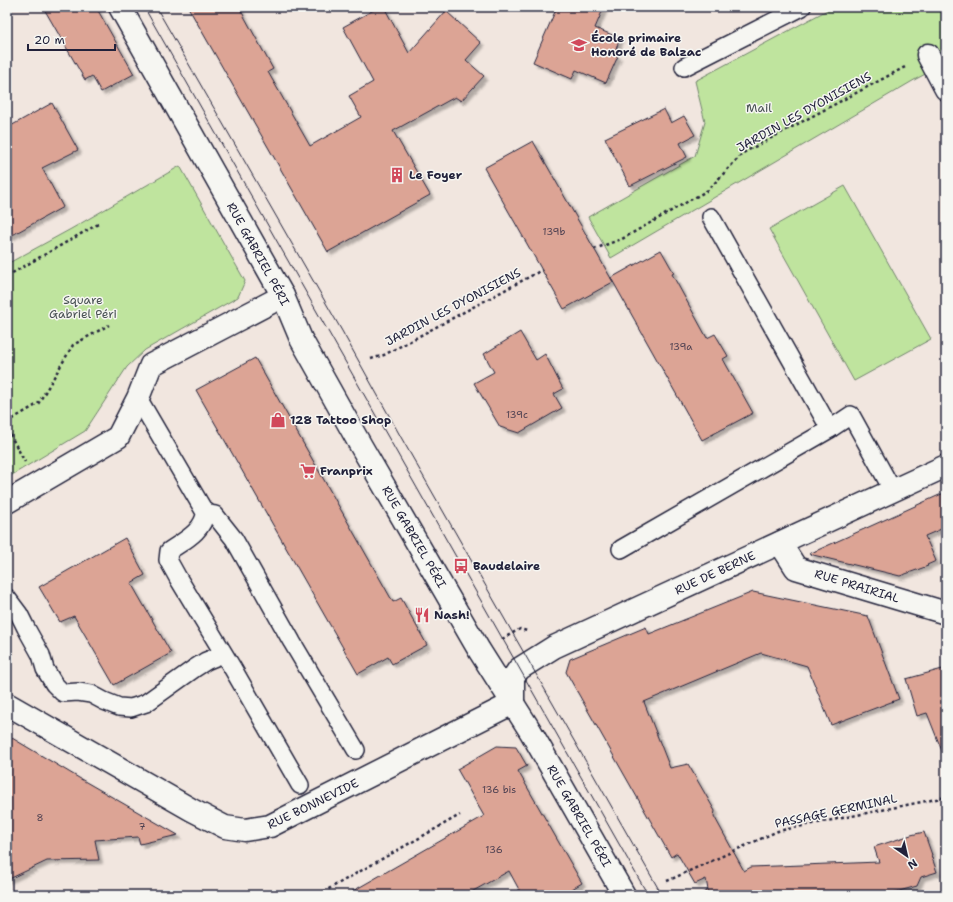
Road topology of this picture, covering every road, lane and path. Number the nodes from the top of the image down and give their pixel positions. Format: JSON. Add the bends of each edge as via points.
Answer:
{"nodes":[{"id":1,"x":120,"y":7,"type":"edge"},
{"id":2,"x":802,"y":7,"type":"edge"},
{"id":3,"x":928,"y":55,"type":"joint"},
{"id":4,"x":684,"y":68,"type":"dead end"},
{"id":5,"x":946,"y":89,"type":"edge"},
{"id":6,"x":710,"y":217,"type":"dead end"},
{"id":7,"x":100,"y":223,"type":"dead end"},
{"id":8,"x":594,"y":249,"type":"dead end"},
{"id":9,"x":542,"y":270,"type":"dead end"},
{"id":10,"x":7,"y":276,"type":"edge"},
{"id":11,"x":283,"y":296,"type":"junction"},
{"id":12,"x":109,"y":325,"type":"dead end"},
{"id":13,"x":372,"y":360,"type":"dead end"},
{"id":14,"x":138,"y":398,"type":"junction"},
{"id":15,"x":7,"y":422,"type":"edge"},
{"id":16,"x":7,"y":429,"type":"edge"},
{"id":17,"x":830,"y":429,"type":"junction"},
{"id":18,"x":27,"y":466,"type":"dead end"},
{"id":19,"x":946,"y":466,"type":"edge"},
{"id":20,"x":893,"y":491,"type":"junction"},
{"id":21,"x":7,"y":502,"type":"edge"},
{"id":22,"x":206,"y":511,"type":"junction"},
{"id":23,"x":780,"y":543,"type":"junction"},
{"id":24,"x":621,"y":549,"type":"dead end"},
{"id":25,"x":7,"y":598,"type":"edge"},
{"id":26,"x":946,"y":613,"type":"edge"},
{"id":27,"x":223,"y":654,"type":"junction"},
{"id":28,"x":513,"y":703,"type":"junction"},
{"id":29,"x":7,"y":704,"type":"edge"},
{"id":30,"x":356,"y":750,"type":"dead end"},
{"id":31,"x":300,"y":785,"type":"dead end"},
{"id":32,"x":946,"y":797,"type":"edge"},
{"id":33,"x":460,"y":815,"type":"dead end"},
{"id":34,"x":667,"y":880,"type":"dead end"},
{"id":35,"x":318,"y":895,"type":"edge"},
{"id":36,"x":624,"y":895,"type":"edge"}],
"edges":[{"from":1,"to":11,"type":"street","name":"RUE GABRIEL PÉRI"},
{"from":2,"to":4,"type":"lane"},
{"from":3,"to":5,"type":"street"},
{"from":3,"to":8,"type":"path","name":"JARDIN LES DYONISIENS","via":[[743,153],[708,190],[622,239]]},
{"from":6,"to":17,"type":"lane"},
{"from":7,"to":10,"type":"path"},
{"from":9,"to":13,"type":"path","name":"JARDIN LES DYONISIENS"},
{"from":11,"to":14,"type":"street","via":[[151,365]]},
{"from":11,"to":28,"type":"street","name":"RUE GABRIEL PÉRI","via":[[301,339],[357,440],[479,650]]},
{"from":12,"to":15,"type":"path","via":[[73,345],[38,404]]},
{"from":14,"to":21,"type":"street","via":[[118,437]]},
{"from":14,"to":22,"type":"lane"},
{"from":16,"to":18,"type":"path"},
{"from":17,"to":20,"type":"lane","via":[[850,415]]},
{"from":17,"to":24,"type":"lane"},
{"from":19,"to":20,"type":"street","name":"RUE DE BERNE"},
{"from":20,"to":23,"type":"street","name":"RUE DE BERNE"},
{"from":22,"to":27,"type":"lane","via":[[198,530],[169,551],[168,560]]},
{"from":22,"to":30,"type":"lane","via":[[215,515],[234,539]]},
{"from":23,"to":26,"type":"street","name":"RUE PRAIRIAL","via":[[796,568]]},
{"from":23,"to":28,"type":"street","name":"RUE DE BERNE","via":[[554,647],[519,669],[513,678]]},
{"from":25,"to":27,"type":"lane","via":[[42,655],[45,669],[63,693],[91,694],[120,707],[131,708],[146,703],[206,661]]},
{"from":27,"to":31,"type":"lane"},
{"from":28,"to":29,"type":"street","name":"RUE BONNEVIDE","via":[[270,826],[245,830],[225,827],[192,810]]},
{"from":28,"to":36,"type":"street","name":"RUE GABRIEL PÉRI"},
{"from":32,"to":34,"type":"path","name":"PASSAGE GERMINAL","via":[[778,831]]},
{"from":33,"to":35,"type":"path"}]}
